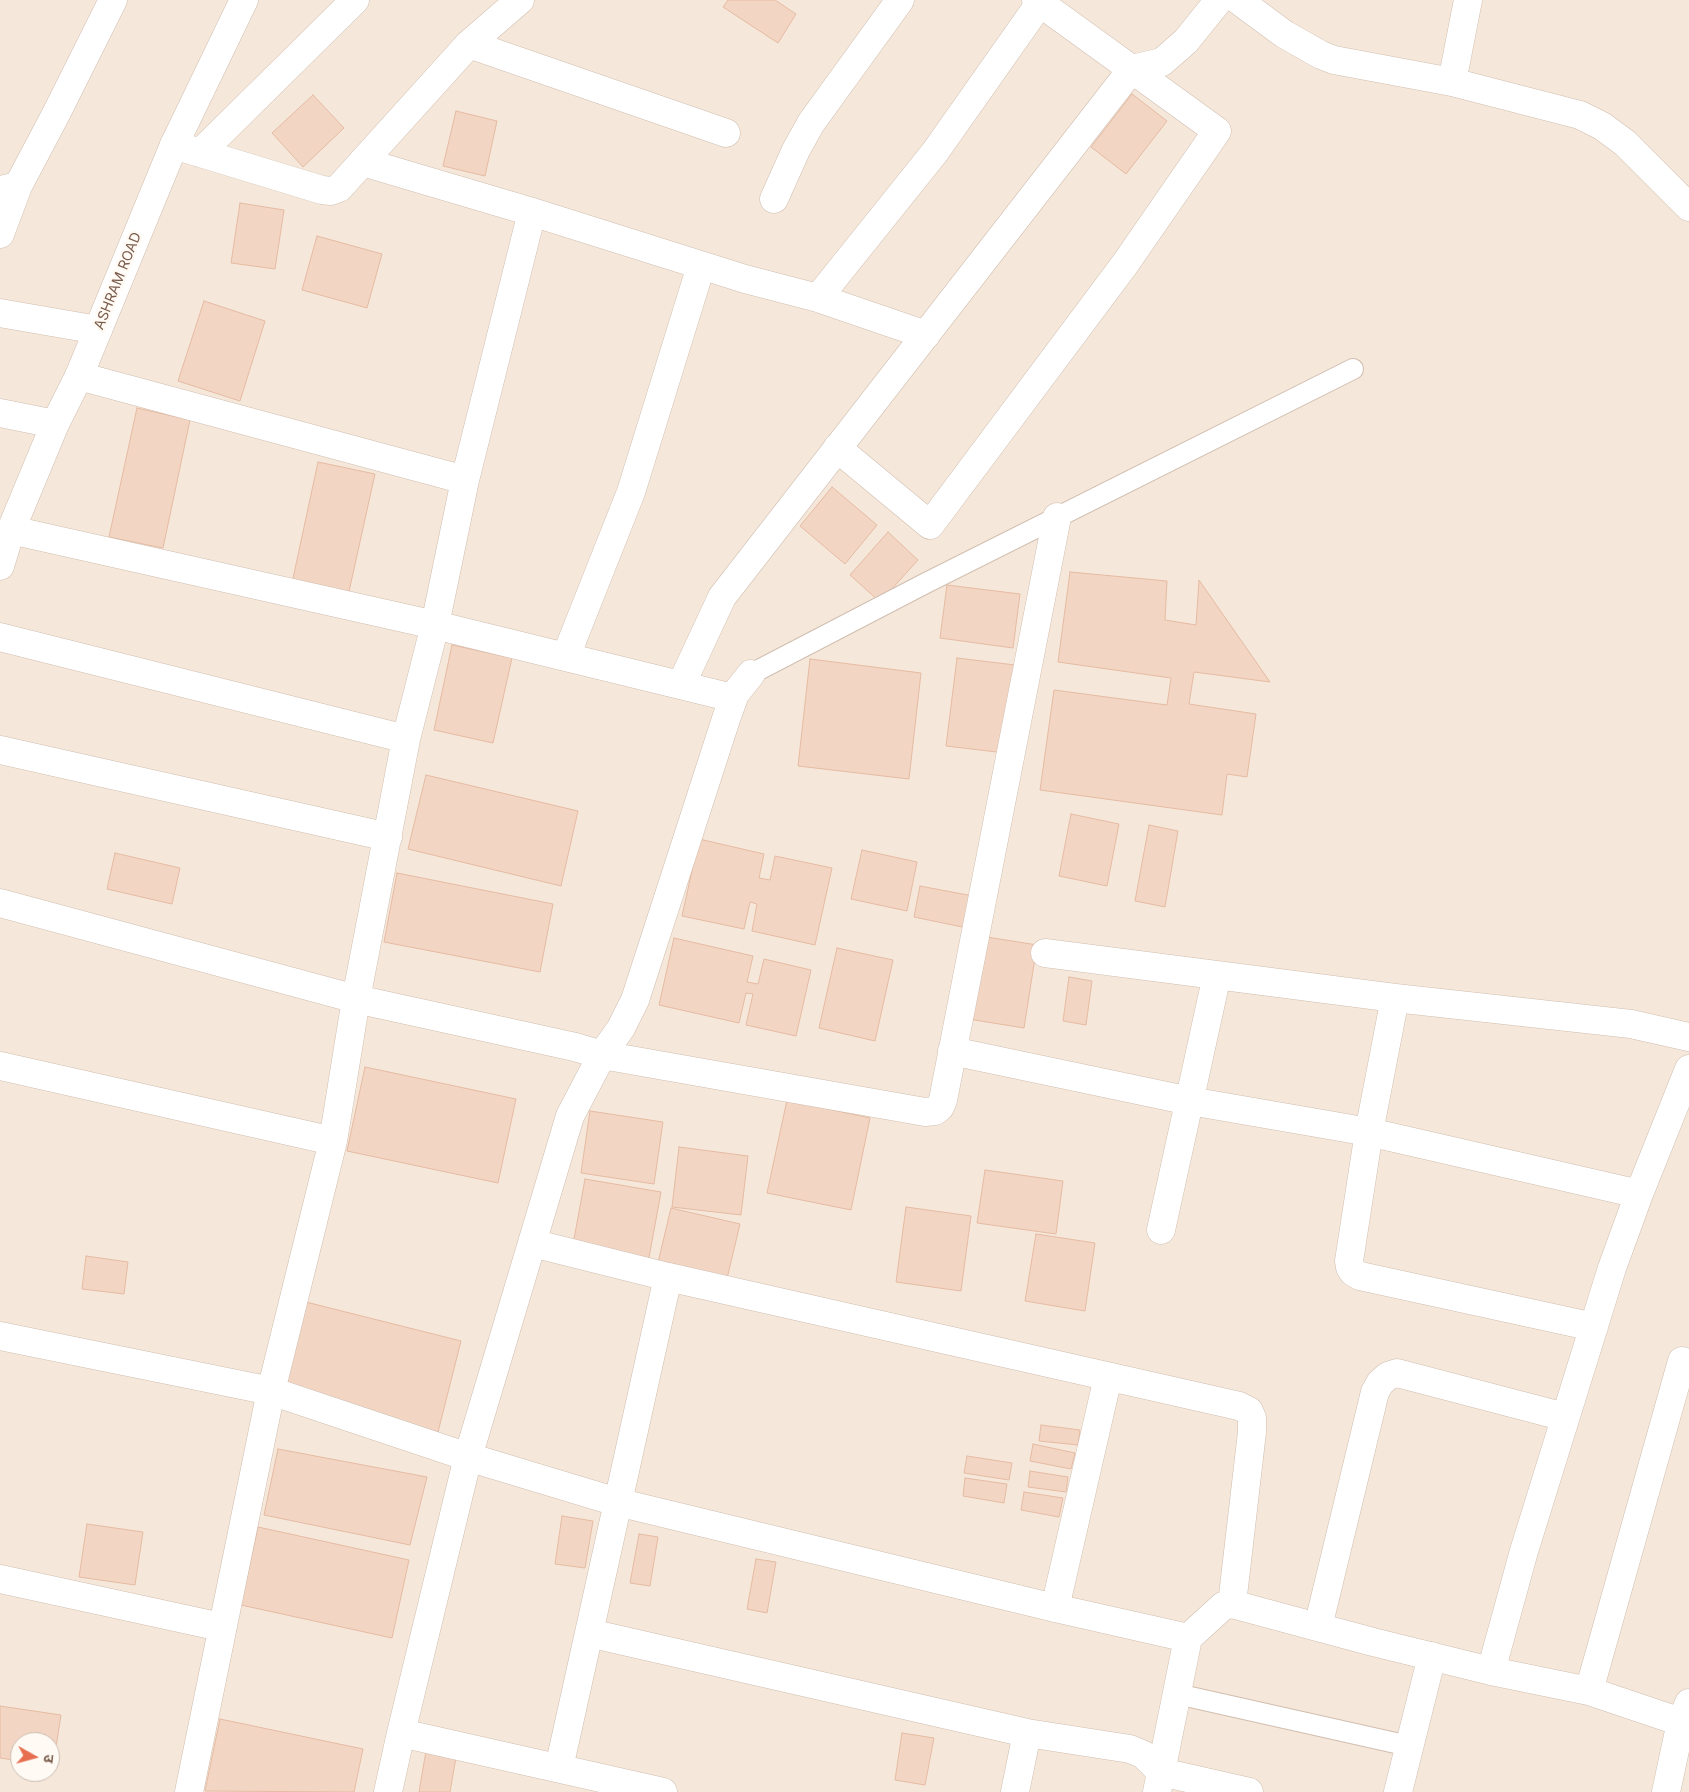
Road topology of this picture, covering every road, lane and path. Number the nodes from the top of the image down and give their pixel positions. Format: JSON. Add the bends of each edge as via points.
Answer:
{"nodes":[{"id":1,"x":113,"y":0,"type":"edge"},
{"id":2,"x":244,"y":0,"type":"edge"},
{"id":3,"x":355,"y":0,"type":"edge"},
{"id":4,"x":520,"y":0,"type":"edge"},
{"id":5,"x":900,"y":0,"type":"edge"},
{"id":6,"x":1219,"y":0,"type":"edge"},
{"id":7,"x":1238,"y":0,"type":"edge"},
{"id":8,"x":1468,"y":0,"type":"edge"},
{"id":9,"x":1038,"y":2,"type":"edge"},
{"id":10,"x":469,"y":44,"type":"junction"},
{"id":11,"x":1132,"y":69,"type":"junction"},
{"id":12,"x":1452,"y":82,"type":"junction"},
{"id":13,"x":726,"y":134,"type":"dead end"},
{"id":14,"x":174,"y":145,"type":"junction"},
{"id":15,"x":200,"y":153,"type":"junction"},
{"id":16,"x":363,"y":162,"type":"junction"},
{"id":17,"x":9,"y":188,"type":"edge"},
{"id":18,"x":774,"y":199,"type":"dead end"},
{"id":19,"x":1689,"y":208,"type":"edge"},
{"id":20,"x":532,"y":212,"type":"junction"},
{"id":21,"x":0,"y":234,"type":"edge"},
{"id":22,"x":702,"y":266,"type":"junction"},
{"id":23,"x":818,"y":298,"type":"junction"},
{"id":24,"x":0,"y":313,"type":"edge"},
{"id":25,"x":98,"y":330,"type":"junction"},
{"id":26,"x":926,"y":335,"type":"junction"},
{"id":27,"x":1353,"y":370,"type":"dead end"},
{"id":28,"x":79,"y":376,"type":"junction"},
{"id":29,"x":0,"y":413,"type":"edge"},
{"id":30,"x":55,"y":424,"type":"junction"},
{"id":31,"x":837,"y":448,"type":"junction"},
{"id":32,"x":465,"y":480,"type":"junction"},
{"id":33,"x":1057,"y":517,"type":"junction"},
{"id":34,"x":11,"y":530,"type":"junction"},
{"id":35,"x":0,"y":566,"type":"edge"},
{"id":36,"x":434,"y":625,"type":"junction"},
{"id":37,"x":0,"y":637,"type":"edge"},
{"id":38,"x":566,"y":656,"type":"junction"},
{"id":39,"x":751,"y":674,"type":"joint"},
{"id":40,"x":681,"y":685,"type":"junction"},
{"id":41,"x":734,"y":698,"type":"junction"},
{"id":42,"x":406,"y":739,"type":"junction"},
{"id":43,"x":0,"y":750,"type":"edge"},
{"id":44,"x":388,"y":837,"type":"junction"},
{"id":45,"x":0,"y":903,"type":"edge"},
{"id":46,"x":1045,"y":953,"type":"dead end"},
{"id":47,"x":1216,"y":975,"type":"junction"},
{"id":48,"x":1395,"y":998,"type":"junction"},
{"id":49,"x":356,"y":999,"type":"junction"},
{"id":50,"x":1689,"y":1037,"type":"edge"},
{"id":51,"x":952,"y":1051,"type":"junction"},
{"id":52,"x":602,"y":1055,"type":"junction"},
{"id":53,"x":0,"y":1066,"type":"edge"},
{"id":54,"x":1689,"y":1069,"type":"edge"},
{"id":55,"x":1190,"y":1101,"type":"junction"},
{"id":56,"x":1369,"y":1132,"type":"junction"},
{"id":57,"x":332,"y":1141,"type":"junction"},
{"id":58,"x":1639,"y":1194,"type":"junction"},
{"id":59,"x":1161,"y":1230,"type":"dead end"},
{"id":60,"x":532,"y":1243,"type":"junction"},
{"id":61,"x":668,"y":1277,"type":"junction"},
{"id":62,"x":1594,"y":1327,"type":"junction"},
{"id":63,"x":0,"y":1336,"type":"edge"},
{"id":64,"x":1682,"y":1361,"type":"dead end"},
{"id":65,"x":1108,"y":1377,"type":"junction"},
{"id":66,"x":271,"y":1391,"type":"junction"},
{"id":67,"x":1565,"y":1417,"type":"junction"},
{"id":68,"x":468,"y":1457,"type":"junction"},
{"id":69,"x":617,"y":1502,"type":"junction"},
{"id":70,"x":0,"y":1579,"type":"edge"},
{"id":71,"x":1232,"y":1604,"type":"junction"},
{"id":72,"x":1055,"y":1608,"type":"junction"},
{"id":73,"x":221,"y":1627,"type":"junction"},
{"id":74,"x":1318,"y":1627,"type":"junction"},
{"id":75,"x":589,"y":1633,"type":"junction"},
{"id":76,"x":1188,"y":1638,"type":"junction"},
{"id":77,"x":1432,"y":1656,"type":"junction"},
{"id":78,"x":1491,"y":1670,"type":"junction"},
{"id":79,"x":1588,"y":1692,"type":"junction"},
{"id":80,"x":1177,"y":1694,"type":"junction"},
{"id":81,"x":1685,"y":1712,"type":"edge"},
{"id":82,"x":1027,"y":1732,"type":"junction"},
{"id":83,"x":401,"y":1733,"type":"junction"},
{"id":84,"x":1409,"y":1746,"type":"junction"},
{"id":85,"x":559,"y":1768,"type":"junction"},
{"id":86,"x":1159,"y":1782,"type":"edge"},
{"id":87,"x":189,"y":1792,"type":"edge"},
{"id":88,"x":388,"y":1792,"type":"edge"},
{"id":89,"x":663,"y":1792,"type":"edge"},
{"id":90,"x":1015,"y":1792,"type":"edge"},
{"id":91,"x":1249,"y":1792,"type":"edge"},
{"id":92,"x":1398,"y":1792,"type":"edge"},
{"id":93,"x":1666,"y":1792,"type":"edge"}],
"edges":[{"from":1,"to":17,"type":"street","via":[[56,114]]},
{"from":2,"to":14,"type":"street","name":"ASHRAM ROAD"},
{"from":3,"to":15,"type":"street"},
{"from":4,"to":10,"type":"street"},
{"from":5,"to":18,"type":"street","via":[[811,123]]},
{"from":6,"to":11,"type":"street","via":[[1186,41],[1162,62]]},
{"from":7,"to":12,"type":"street","via":[[1284,34],[1334,60]]},
{"from":8,"to":12,"type":"street"},
{"from":9,"to":11,"type":"street"},
{"from":9,"to":23,"type":"street","via":[[935,152]]},
{"from":10,"to":13,"type":"street"},
{"from":10,"to":16,"type":"street"},
{"from":11,"to":26,"type":"street"},
{"from":11,"to":31,"type":"street","via":[[1217,131],[1125,264],[930,525]]},
{"from":12,"to":19,"type":"street","via":[[1580,115],[1602,126],[1625,143]]},
{"from":14,"to":15,"type":"street"},
{"from":14,"to":25,"type":"street","name":"ASHRAM ROAD"},
{"from":15,"to":16,"type":"street","via":[[322,190],[339,188]]},
{"from":16,"to":20,"type":"street"},
{"from":17,"to":21,"type":"street"},
{"from":20,"to":22,"type":"street"},
{"from":20,"to":32,"type":"street"},
{"from":22,"to":23,"type":"street"},
{"from":22,"to":38,"type":"street","via":[[631,492]]},
{"from":23,"to":26,"type":"street"},
{"from":24,"to":25,"type":"street"},
{"from":25,"to":28,"type":"street","name":"ASHRAM ROAD"},
{"from":26,"to":31,"type":"street"},
{"from":27,"to":33,"type":"lane"},
{"from":28,"to":30,"type":"street","name":"ASHRAM ROAD"},
{"from":28,"to":32,"type":"street"},
{"from":29,"to":30,"type":"street"},
{"from":30,"to":34,"type":"street","name":"ASHRAM ROAD"},
{"from":31,"to":40,"type":"street","via":[[722,597]]},
{"from":32,"to":36,"type":"street"},
{"from":33,"to":39,"type":"lane"},
{"from":33,"to":51,"type":"street"},
{"from":34,"to":35,"type":"street","name":"ASHRAM ROAD"},
{"from":34,"to":36,"type":"street"},
{"from":36,"to":38,"type":"street"},
{"from":36,"to":42,"type":"street"},
{"from":37,"to":42,"type":"street"},
{"from":38,"to":40,"type":"street"},
{"from":39,"to":41,"type":"street"},
{"from":40,"to":41,"type":"street"},
{"from":41,"to":52,"type":"street","via":[[635,1000]]},
{"from":42,"to":44,"type":"street"},
{"from":43,"to":44,"type":"street"},
{"from":44,"to":49,"type":"street"},
{"from":45,"to":49,"type":"street"},
{"from":46,"to":47,"type":"street"},
{"from":47,"to":48,"type":"street"},
{"from":47,"to":55,"type":"street"},
{"from":48,"to":50,"type":"street","via":[[1631,1024]]},
{"from":48,"to":56,"type":"street"},
{"from":49,"to":52,"type":"street"},
{"from":49,"to":57,"type":"street"},
{"from":51,"to":52,"type":"street","via":[[940,1107],[925,1112]]},
{"from":51,"to":55,"type":"street"},
{"from":52,"to":60,"type":"street","via":[[570,1116]]},
{"from":53,"to":57,"type":"street"},
{"from":54,"to":58,"type":"street"},
{"from":55,"to":56,"type":"street"},
{"from":55,"to":59,"type":"street"},
{"from":56,"to":58,"type":"street"},
{"from":56,"to":62,"type":"street","via":[[1349,1261],[1353,1272]]},
{"from":57,"to":66,"type":"street"},
{"from":58,"to":62,"type":"street"},
{"from":60,"to":61,"type":"street"},
{"from":60,"to":68,"type":"street"},
{"from":61,"to":65,"type":"street"},
{"from":61,"to":69,"type":"street"},
{"from":62,"to":67,"type":"street"},
{"from":63,"to":66,"type":"street"},
{"from":64,"to":79,"type":"street"},
{"from":65,"to":71,"type":"street","via":[[1249,1411],[1252,1432]]},
{"from":65,"to":72,"type":"street"},
{"from":66,"to":68,"type":"street"},
{"from":66,"to":73,"type":"street"},
{"from":67,"to":74,"type":"street","via":[[1397,1373],[1388,1376],[1375,1392]]},
{"from":67,"to":78,"type":"street"},
{"from":68,"to":69,"type":"street"},
{"from":68,"to":83,"type":"street"},
{"from":69,"to":72,"type":"street"},
{"from":69,"to":75,"type":"street"},
{"from":70,"to":73,"type":"street"},
{"from":71,"to":74,"type":"street"},
{"from":71,"to":76,"type":"street","via":[[1223,1606]]},
{"from":72,"to":76,"type":"street"},
{"from":73,"to":87,"type":"street"},
{"from":74,"to":77,"type":"street"},
{"from":75,"to":82,"type":"street"},
{"from":75,"to":85,"type":"street"},
{"from":76,"to":80,"type":"street"},
{"from":77,"to":78,"type":"street"},
{"from":77,"to":84,"type":"street"},
{"from":78,"to":79,"type":"street"},
{"from":79,"to":81,"type":"street"},
{"from":80,"to":84,"type":"lane"},
{"from":80,"to":86,"type":"street"},
{"from":81,"to":93,"type":"street"},
{"from":82,"to":86,"type":"street","via":[[1130,1749],[1144,1755]]},
{"from":82,"to":90,"type":"street"},
{"from":83,"to":85,"type":"street"},
{"from":83,"to":88,"type":"street"},
{"from":84,"to":92,"type":"street"},
{"from":85,"to":89,"type":"street"},
{"from":86,"to":91,"type":"street"}]}
